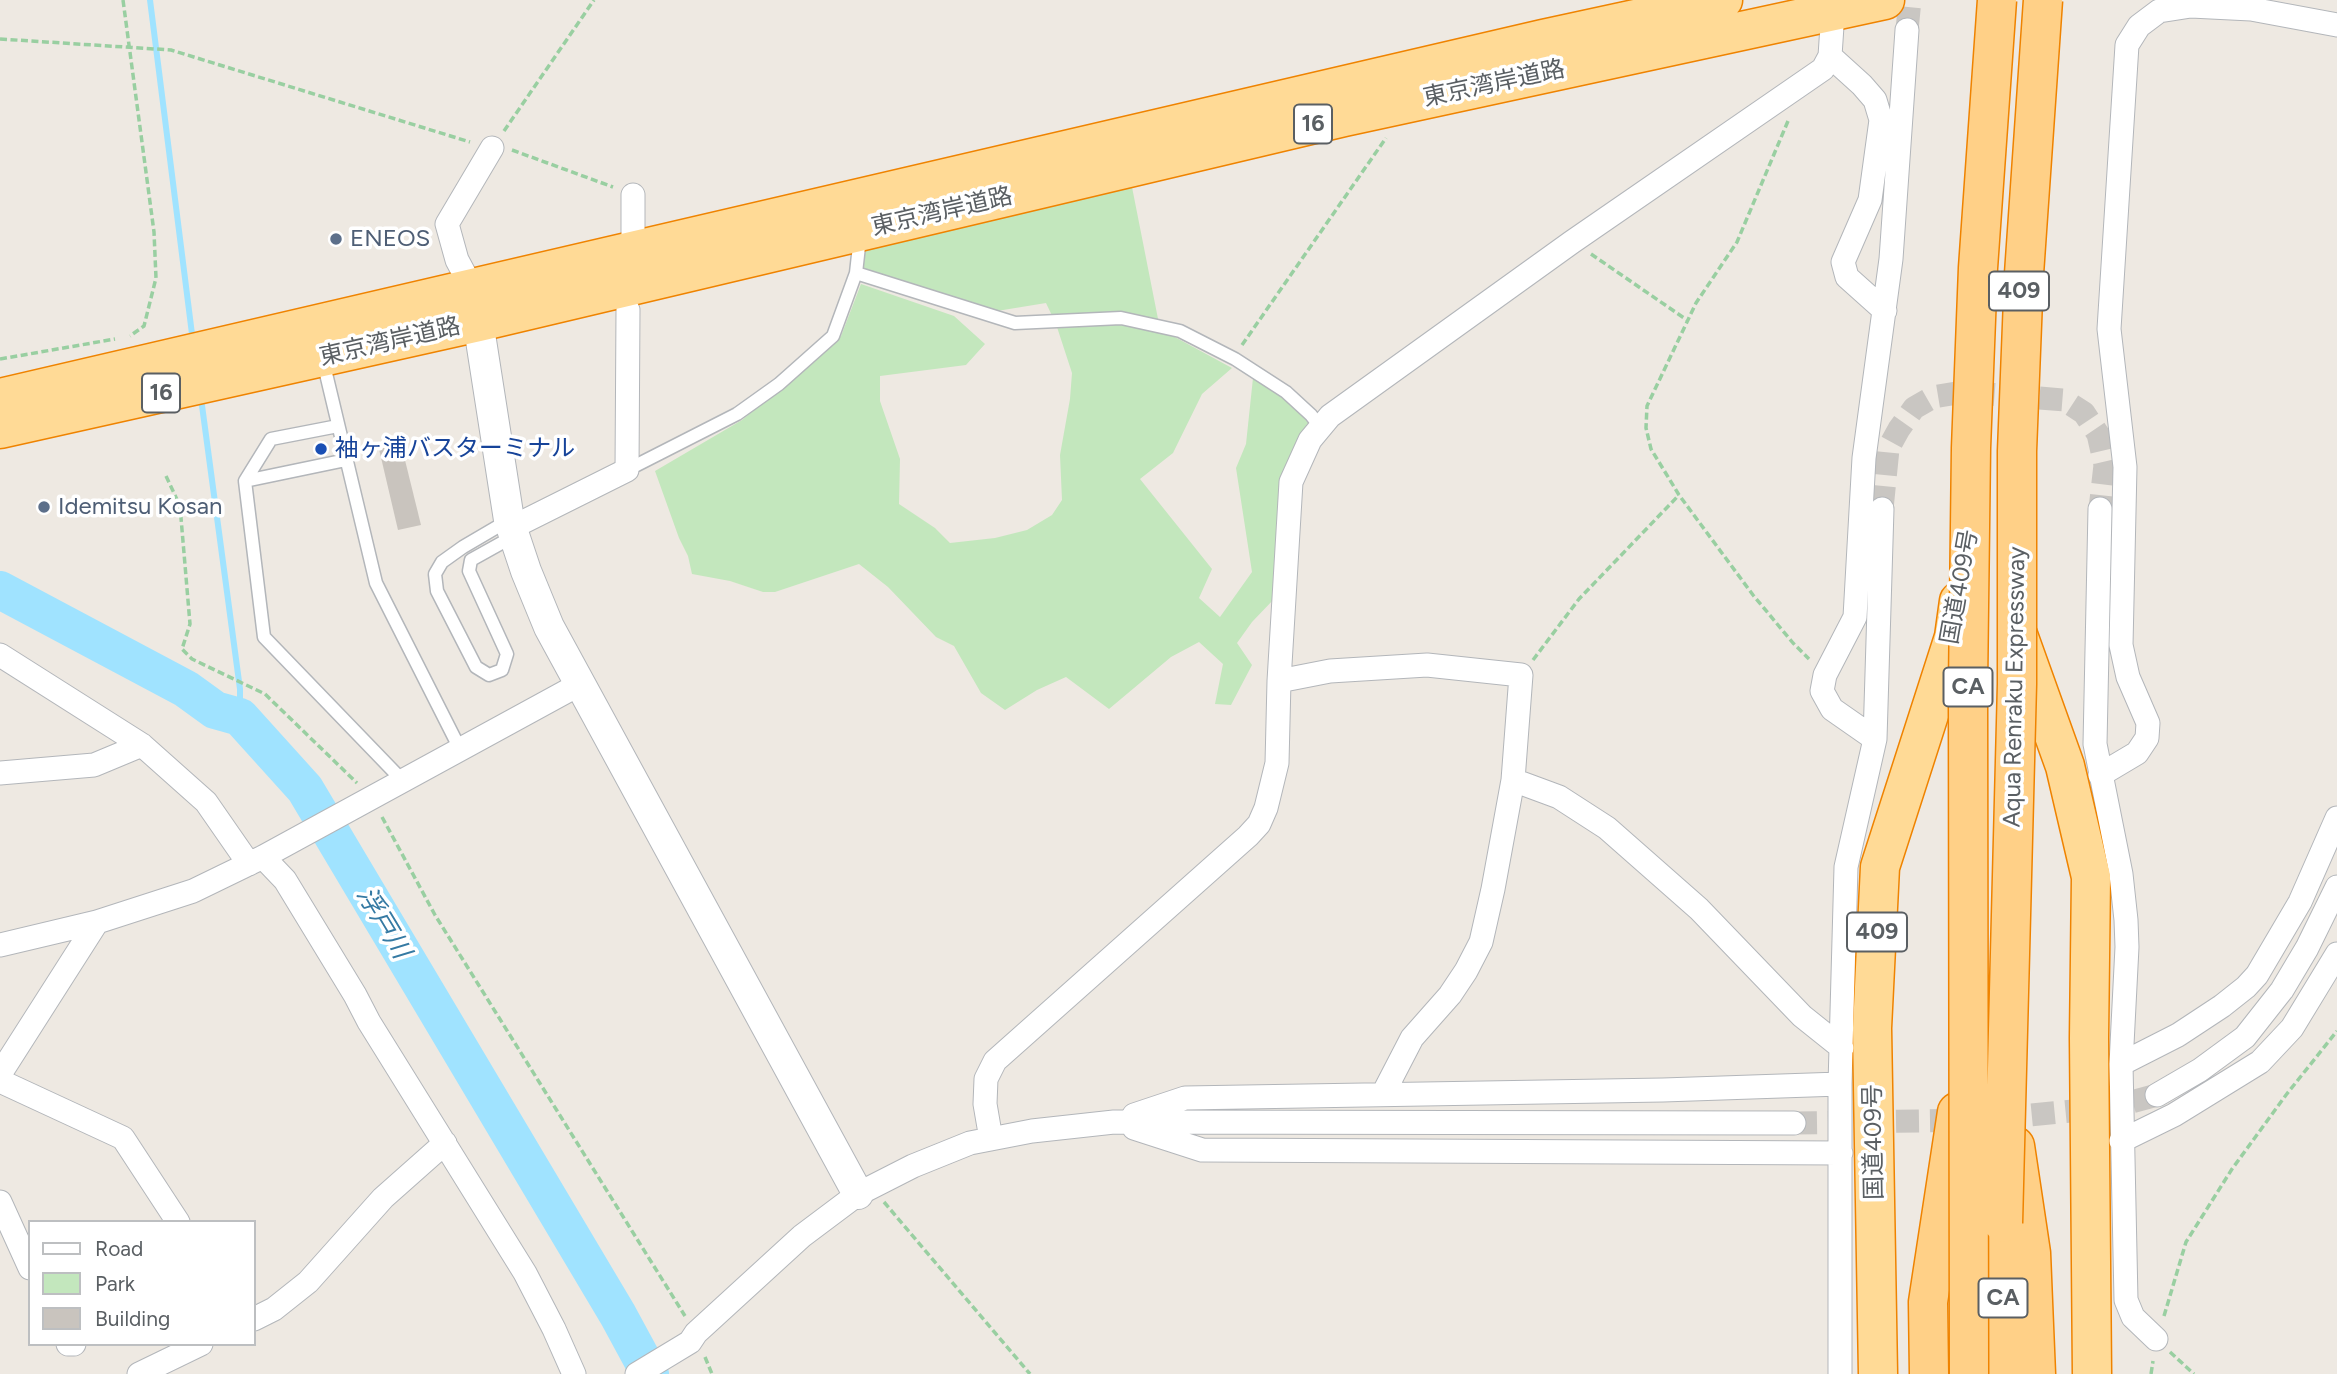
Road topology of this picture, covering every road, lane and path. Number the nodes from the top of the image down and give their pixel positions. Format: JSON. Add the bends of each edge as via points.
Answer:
{"nodes":[{"id":1,"x":123,"y":0,"type":"edge"},
{"id":2,"x":594,"y":0,"type":"edge"},
{"id":3,"x":1723,"y":0,"type":"edge"},
{"id":4,"x":1885,"y":0,"type":"edge"},
{"id":5,"x":1997,"y":0,"type":"edge"},
{"id":6,"x":2005,"y":0,"type":"edge"},
{"id":7,"x":2034,"y":0,"type":"edge"},
{"id":8,"x":2043,"y":0,"type":"edge"},
{"id":9,"x":1833,"y":11,"type":"junction"},
{"id":10,"x":2337,"y":25,"type":"edge"},
{"id":11,"x":1907,"y":30,"type":"tunnel mouth"},
{"id":12,"x":0,"y":39,"type":"edge"},
{"id":13,"x":129,"y":48,"type":"junction"},
{"id":14,"x":1830,"y":56,"type":"junction"},
{"id":15,"x":1804,"y":82,"type":"junction"},
{"id":16,"x":1406,"y":103,"type":"junction"},
{"id":17,"x":492,"y":148,"type":"junction"},
{"id":18,"x":633,"y":195,"type":"joint"},
{"id":19,"x":856,"y":233,"type":"junction"},
{"id":20,"x":633,"y":234,"type":"dead end"},
{"id":21,"x":1572,"y":242,"type":"junction"},
{"id":22,"x":856,"y":272,"type":"junction"},
{"id":23,"x":475,"y":305,"type":"junction"},
{"id":24,"x":628,"y":310,"type":"dead end"},
{"id":25,"x":1885,"y":312,"type":"junction"},
{"id":26,"x":1687,"y":320,"type":"junction"},
{"id":27,"x":130,"y":336,"type":"dead end"},
{"id":28,"x":116,"y":338,"type":"dead end"},
{"id":29,"x":323,"y":357,"type":"junction"},
{"id":30,"x":0,"y":359,"type":"edge"},
{"id":31,"x":1234,"y":359,"type":"junction"},
{"id":32,"x":0,"y":398,"type":"edge"},
{"id":33,"x":338,"y":426,"type":"junction"},
{"id":34,"x":1321,"y":428,"type":"junction"},
{"id":35,"x":0,"y":429,"type":"edge"},
{"id":36,"x":346,"y":460,"type":"junction"},
{"id":37,"x":627,"y":470,"type":"junction"},
{"id":38,"x":166,"y":476,"type":"dead end"},
{"id":39,"x":244,"y":481,"type":"junction"},
{"id":40,"x":1679,"y":495,"type":"junction"},
{"id":41,"x":1974,"y":502,"type":"junction"},
{"id":42,"x":1882,"y":509,"type":"tunnel mouth"},
{"id":43,"x":2100,"y":509,"type":"tunnel mouth"},
{"id":44,"x":511,"y":528,"type":"junction"},
{"id":45,"x":2003,"y":582,"type":"junction"},
{"id":46,"x":0,"y":655,"type":"edge"},
{"id":47,"x":1825,"y":675,"type":"junction"},
{"id":48,"x":1521,"y":676,"type":"junction"},
{"id":49,"x":1279,"y":681,"type":"junction"},
{"id":50,"x":580,"y":684,"type":"junction"},
{"id":51,"x":1875,"y":739,"type":"junction"},
{"id":52,"x":142,"y":745,"type":"junction"},
{"id":53,"x":460,"y":749,"type":"junction"},
{"id":54,"x":0,"y":773,"type":"edge"},
{"id":55,"x":2100,"y":775,"type":"junction"},
{"id":56,"x":402,"y":780,"type":"junction"},
{"id":57,"x":1513,"y":780,"type":"junction"},
{"id":58,"x":371,"y":797,"type":"junction"},
{"id":59,"x":2337,"y":818,"type":"edge"},
{"id":60,"x":256,"y":861,"type":"junction"},
{"id":61,"x":2337,"y":887,"type":"edge"},
{"id":62,"x":97,"y":922,"type":"junction"},
{"id":63,"x":0,"y":946,"type":"edge"},
{"id":64,"x":2337,"y":954,"type":"edge"},
{"id":65,"x":2337,"y":1031,"type":"edge"},
{"id":66,"x":1842,"y":1048,"type":"junction"},
{"id":67,"x":2121,"y":1064,"type":"junction"},
{"id":68,"x":0,"y":1074,"type":"edge"},
{"id":69,"x":0,"y":1081,"type":"edge"},
{"id":70,"x":1840,"y":1084,"type":"junction"},
{"id":71,"x":1383,"y":1094,"type":"junction"},
{"id":72,"x":2157,"y":1095,"type":"tunnel mouth"},
{"id":73,"x":1114,"y":1122,"type":"junction"},
{"id":74,"x":1794,"y":1123,"type":"tunnel mouth"},
{"id":75,"x":990,"y":1139,"type":"junction"},
{"id":76,"x":2121,"y":1141,"type":"junction"},
{"id":77,"x":445,"y":1143,"type":"junction"},
{"id":78,"x":1840,"y":1153,"type":"junction"},
{"id":79,"x":865,"y":1191,"type":"junction"},
{"id":80,"x":0,"y":1202,"type":"edge"},
{"id":81,"x":177,"y":1220,"type":"edge"},
{"id":82,"x":28,"y":1264,"type":"edge"},
{"id":83,"x":256,"y":1318,"type":"edge"},
{"id":84,"x":693,"y":1337,"type":"junction"},
{"id":85,"x":2156,"y":1339,"type":"junction"},
{"id":86,"x":197,"y":1346,"type":"edge"},
{"id":87,"x":139,"y":1374,"type":"edge"},
{"id":88,"x":574,"y":1374,"type":"edge"},
{"id":89,"x":637,"y":1374,"type":"edge"},
{"id":90,"x":712,"y":1374,"type":"edge"},
{"id":91,"x":1030,"y":1374,"type":"edge"},
{"id":92,"x":1840,"y":1374,"type":"edge"},
{"id":93,"x":1878,"y":1374,"type":"edge"},
{"id":94,"x":1930,"y":1374,"type":"edge"},
{"id":95,"x":1969,"y":1374,"type":"edge"},
{"id":96,"x":2003,"y":1374,"type":"edge"},
{"id":97,"x":2036,"y":1374,"type":"edge"},
{"id":98,"x":2092,"y":1374,"type":"edge"},
{"id":99,"x":2151,"y":1374,"type":"edge"},
{"id":100,"x":2193,"y":1374,"type":"edge"}],
"edges":[{"from":1,"to":13,"type":"path"},
{"from":2,"to":17,"type":"path"},
{"from":3,"to":23,"type":"highway","name":"東京湾岸道路","number":"16","via":[[1530,42]]},
{"from":4,"to":9,"type":"highway","name":"東京湾岸道路","number":"16"},
{"from":5,"to":95,"type":"highway","name":"Aqua Renraku Expressway","number":"CA","bridge":true,"via":[[1970,448]]},
{"from":6,"to":41,"type":"highway","name":"国道409号","number":"409"},
{"from":7,"to":45,"type":"highway","name":"国道409号","number":"409"},
{"from":8,"to":96,"type":"highway","name":"Aqua Renraku Expressway","number":"CA","bridge":true,"via":[[2017,451],[2017,684]]},
{"from":9,"to":14,"type":"street"},
{"from":9,"to":16,"type":"highway","name":"東京湾岸道路","number":"16"},
{"from":10,"to":55,"type":"street","via":[[2251,9],[2191,6],[2159,11],[2139,26],[2127,45],[2109,329],[2125,467],[2121,645],[2128,677],[2148,723],[2147,738],[2137,753]]},
{"from":11,"to":25,"type":"street"},
{"from":12,"to":13,"type":"path"},
{"from":13,"to":17,"type":"path","via":[[171,50]]},
{"from":13,"to":27,"type":"path","via":[[156,278],[144,326]]},
{"from":14,"to":15,"type":"street","via":[[1823,69]]},
{"from":14,"to":25,"type":"street","via":[[1875,100],[1881,120],[1870,200],[1843,262],[1847,277]]},
{"from":15,"to":21,"type":"street"},
{"from":15,"to":26,"type":"path","via":[[1737,242]]},
{"from":16,"to":19,"type":"highway","name":"東京湾岸道路","number":"16"},
{"from":16,"to":31,"type":"path","via":[[1375,156]]},
{"from":17,"to":18,"type":"path","via":[[509,149]]},
{"from":17,"to":23,"type":"street","via":[[447,224]]},
{"from":18,"to":20,"type":"street"},
{"from":19,"to":22,"type":"lane"},
{"from":19,"to":23,"type":"highway","name":"東京湾岸道路","number":"16"},
{"from":21,"to":26,"type":"path"},
{"from":21,"to":34,"type":"street","via":[[1330,416]]},
{"from":22,"to":31,"type":"lane","via":[[1015,323],[1121,318],[1180,331]]},
{"from":22,"to":37,"type":"lane","via":[[833,336],[779,384],[737,414]]},
{"from":23,"to":29,"type":"highway","name":"東京湾岸道路","number":"16"},
{"from":23,"to":32,"type":"highway","name":"東京湾岸道路","number":"16"},
{"from":23,"to":44,"type":"street"},
{"from":24,"to":37,"type":"street"},
{"from":25,"to":47,"type":"street","via":[[1864,458],[1855,617]]},
{"from":26,"to":40,"type":"path","via":[[1647,406],[1651,449]]},
{"from":28,"to":30,"type":"path"},
{"from":29,"to":33,"type":"lane"},
{"from":29,"to":35,"type":"highway","name":"東京湾岸道路","number":"16"},
{"from":31,"to":34,"type":"lane","via":[[1286,393]]},
{"from":33,"to":36,"type":"lane"},
{"from":33,"to":39,"type":"lane","via":[[271,439]]},
{"from":34,"to":49,"type":"street","via":[[1310,440],[1291,482]]},
{"from":36,"to":39,"type":"lane"},
{"from":36,"to":53,"type":"lane","via":[[376,583]]},
{"from":37,"to":44,"type":"street"},
{"from":38,"to":58,"type":"path","via":[[180,506],[190,624],[182,649],[192,659],[265,694]]},
{"from":39,"to":56,"type":"lane","via":[[264,637]]},
{"from":40,"to":47,"type":"path","via":[[1753,595]]},
{"from":40,"to":48,"type":"path","via":[[1579,599]]},
{"from":41,"to":93,"type":"highway","name":"国道409号","number":"409","via":[[1954,638],[1880,867],[1872,1028]]},
{"from":41,"to":94,"type":"highway","via":[[1975,669],[1959,1102],[1928,1302]]},
{"from":42,"to":51,"type":"street"},
{"from":43,"to":55,"type":"street","via":[[2094,722]]},
{"from":44,"to":44,"type":"lane","via":[[471,560],[469,571],[507,654],[502,670],[489,675],[476,667],[437,591],[435,574],[442,562],[463,547]]},
{"from":44,"to":50,"type":"street","via":[[550,627]]},
{"from":45,"to":97,"type":"highway","via":[[1998,1034],[2031,1252]]},
{"from":45,"to":98,"type":"highway","name":"国道409号","number":"409","via":[[2065,766],[2091,877]]},
{"from":46,"to":52,"type":"street"},
{"from":47,"to":51,"type":"street","via":[[1822,691],[1832,709]]},
{"from":48,"to":49,"type":"street","via":[[1427,665],[1330,671]]},
{"from":48,"to":57,"type":"street"},
{"from":49,"to":75,"type":"street","via":[[1277,764],[1259,824],[995,1060],[986,1079]]},
{"from":50,"to":53,"type":"street"},
{"from":50,"to":79,"type":"street"},
{"from":51,"to":66,"type":"street","via":[[1846,867]]},
{"from":52,"to":54,"type":"street","via":[[94,765]]},
{"from":52,"to":60,"type":"street","via":[[206,802]]},
{"from":53,"to":56,"type":"street"},
{"from":55,"to":67,"type":"street","via":[[2126,920]]},
{"from":56,"to":58,"type":"street"},
{"from":57,"to":66,"type":"street","via":[[1559,797],[1607,828],[1699,909],[1802,1016]]},
{"from":57,"to":71,"type":"street","via":[[1481,942],[1450,995],[1412,1038]]},
{"from":58,"to":60,"type":"street"},
{"from":58,"to":84,"type":"path","via":[[435,915]]},
{"from":59,"to":67,"type":"street","via":[[2300,902],[2257,975],[2211,1014]]},
{"from":60,"to":62,"type":"street","via":[[193,891]]},
{"from":60,"to":77,"type":"street","via":[[285,880]]},
{"from":61,"to":72,"type":"street","via":[[2282,990],[2245,1037]]},
{"from":62,"to":63,"type":"street"},
{"from":62,"to":68,"type":"street"},
{"from":64,"to":76,"type":"street","via":[[2292,1028],[2260,1062],[2175,1115]]},
{"from":65,"to":85,"type":"path","via":[[2232,1170],[2186,1242]]},
{"from":66,"to":70,"type":"street"},
{"from":67,"to":76,"type":"street"},
{"from":69,"to":81,"type":"street","via":[[123,1138]]},
{"from":70,"to":71,"type":"street"},
{"from":70,"to":78,"type":"street"},
{"from":71,"to":73,"type":"street","via":[[1185,1098]]},
{"from":73,"to":74,"type":"street"},
{"from":73,"to":75,"type":"street"},
{"from":73,"to":78,"type":"street","via":[[1202,1150]]},
{"from":75,"to":79,"type":"street","via":[[914,1166]]},
{"from":76,"to":85,"type":"street","via":[[2126,1300],[2133,1317]]},
{"from":77,"to":83,"type":"street","via":[[383,1198],[308,1282]]},
{"from":77,"to":88,"type":"street","via":[[525,1273]]},
{"from":78,"to":92,"type":"street"},
{"from":79,"to":84,"type":"street","via":[[802,1236]]},
{"from":79,"to":91,"type":"path"},
{"from":80,"to":82,"type":"street"},
{"from":84,"to":89,"type":"street"},
{"from":84,"to":90,"type":"path"},
{"from":85,"to":99,"type":"path"},
{"from":85,"to":100,"type":"path"},
{"from":86,"to":87,"type":"street"}]}
